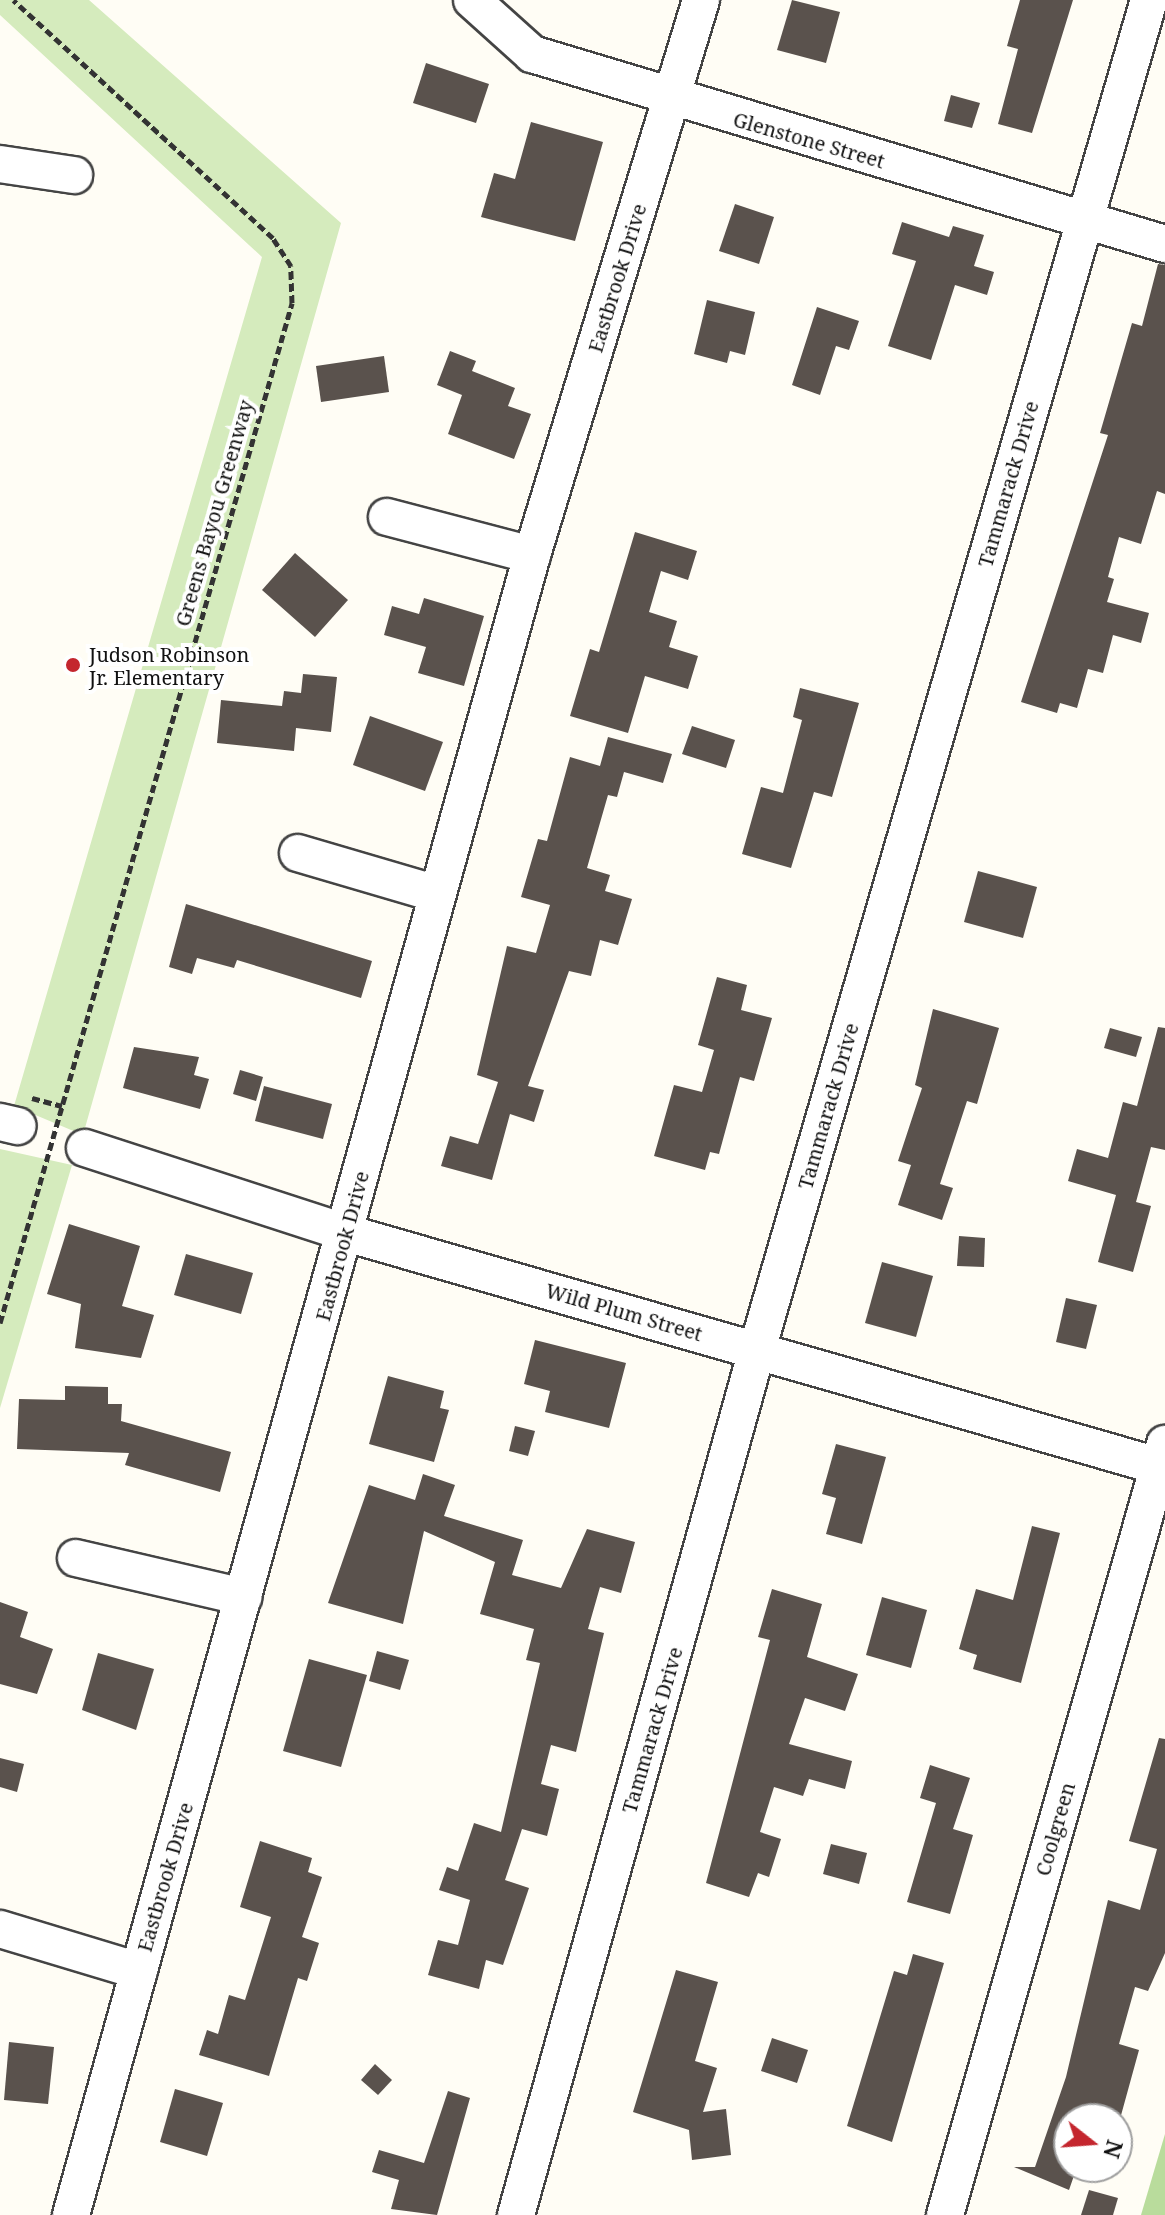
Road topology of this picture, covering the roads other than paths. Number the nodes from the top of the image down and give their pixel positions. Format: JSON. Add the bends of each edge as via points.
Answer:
{"nodes":[{"id":1,"x":472,"y":0,"type":"edge"},
{"id":2,"x":701,"y":0,"type":"edge"},
{"id":3,"x":1149,"y":0,"type":"edge"},
{"id":4,"x":672,"y":99,"type":"junction"},
{"id":5,"x":0,"y":164,"type":"edge"},
{"id":6,"x":74,"y":175,"type":"dead end"},
{"id":7,"x":1084,"y":220,"type":"junction"},
{"id":8,"x":1165,"y":244,"type":"edge"},
{"id":9,"x":387,"y":517,"type":"dead end"},
{"id":10,"x":532,"y":555,"type":"junction"},
{"id":11,"x":298,"y":853,"type":"dead end"},
{"id":12,"x":437,"y":894,"type":"junction"},
{"id":13,"x":69,"y":1143,"type":"road end"},
{"id":14,"x":346,"y":1233,"type":"junction"},
{"id":15,"x":757,"y":1350,"type":"junction"},
{"id":16,"x":1163,"y":1459,"type":"edge"},
{"id":17,"x":76,"y":1558,"type":"dead end"},
{"id":18,"x":244,"y":1597,"type":"junction"},
{"id":19,"x":0,"y":1929,"type":"edge"},
{"id":20,"x":139,"y":1971,"type":"junction"},
{"id":21,"x":71,"y":2215,"type":"edge"},
{"id":22,"x":516,"y":2215,"type":"edge"},
{"id":23,"x":945,"y":2215,"type":"edge"}],
"edges":[{"from":1,"to":4,"type":"street","name":"Glenstone Street","via":[[532,54]]},
{"from":2,"to":4,"type":"street","name":"Eastbrook Drive"},
{"from":3,"to":7,"type":"street","name":"Tammarack Drive"},
{"from":4,"to":7,"type":"street","name":"Glenstone Street"},
{"from":4,"to":10,"type":"street","name":"Eastbrook Drive"},
{"from":5,"to":6,"type":"street"},
{"from":7,"to":8,"type":"street","name":"Glenstone Street"},
{"from":7,"to":15,"type":"street","name":"Tammarack Drive"},
{"from":9,"to":10,"type":"street"},
{"from":10,"to":12,"type":"street","name":"Eastbrook Drive"},
{"from":11,"to":12,"type":"street"},
{"from":12,"to":14,"type":"street","name":"Eastbrook Drive"},
{"from":13,"to":14,"type":"street","name":"Wild Plum Street"},
{"from":14,"to":15,"type":"street","name":"Wild Plum Street"},
{"from":14,"to":18,"type":"street","name":"Eastbrook Drive"},
{"from":15,"to":16,"type":"street","name":"Wild Plum Street"},
{"from":15,"to":22,"type":"street","name":"Tammarack Drive"},
{"from":16,"to":23,"type":"street","name":"Coolgreen"},
{"from":17,"to":18,"type":"street"},
{"from":18,"to":20,"type":"street","name":"Eastbrook Drive"},
{"from":19,"to":20,"type":"street","name":"Eastbrook Drive"},
{"from":20,"to":21,"type":"street","name":"Eastbrook Drive"}]}
